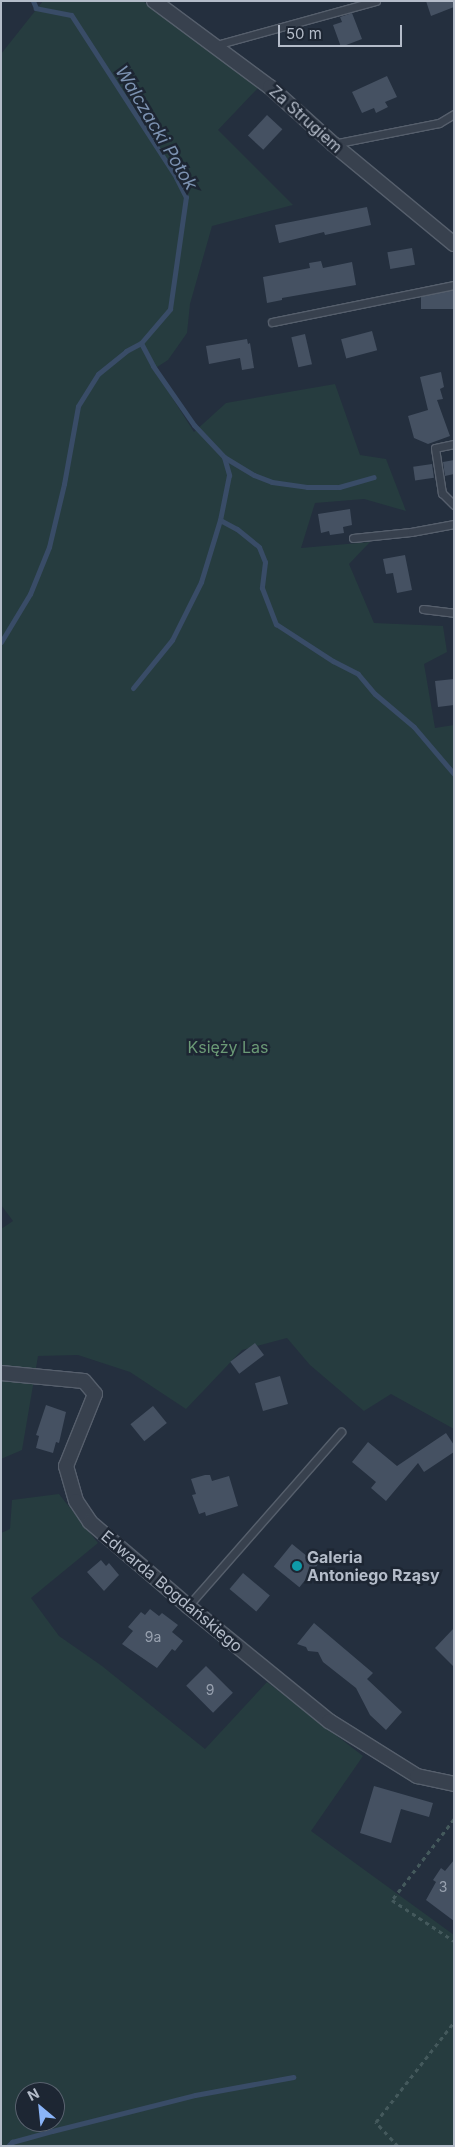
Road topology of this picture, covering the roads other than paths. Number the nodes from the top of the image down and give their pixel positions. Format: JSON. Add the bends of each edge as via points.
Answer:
{"nodes":[{"id":1,"x":154,"y":1,"type":"edge"},
{"id":2,"x":376,"y":1,"type":"edge"},
{"id":3,"x":216,"y":45,"type":"junction"},
{"id":4,"x":454,"y":114,"type":"edge"},
{"id":5,"x":333,"y":144,"type":"junction"},
{"id":6,"x":453,"y":242,"type":"edge"},
{"id":7,"x":454,"y":284,"type":"edge"},
{"id":8,"x":272,"y":322,"type":"dead end"},
{"id":9,"x":454,"y":444,"type":"edge"},
{"id":10,"x":454,"y":505,"type":"edge"},
{"id":11,"x":454,"y":524,"type":"edge"},
{"id":12,"x":353,"y":538,"type":"dead end"},
{"id":13,"x":423,"y":609,"type":"dead end"},
{"id":14,"x":454,"y":613,"type":"edge"},
{"id":15,"x":1,"y":1373,"type":"edge"},
{"id":16,"x":341,"y":1432,"type":"dead end"},
{"id":17,"x":188,"y":1606,"type":"junction"},
{"id":18,"x":454,"y":1784,"type":"edge"}],
"edges":[{"from":1,"to":3,"type":"street","name":"Za Strugiem","via":[[190,30]]},
{"from":2,"to":3,"type":"lane"},
{"from":3,"to":5,"type":"street","name":"Za Strugiem","via":[[270,87]]},
{"from":4,"to":5,"type":"lane","via":[[439,123]]},
{"from":5,"to":6,"type":"street","name":"Za Strugiem"},
{"from":7,"to":8,"type":"lane"},
{"from":9,"to":10,"type":"lane","via":[[435,448],[442,493]]},
{"from":11,"to":12,"type":"lane"},
{"from":13,"to":14,"type":"lane"},
{"from":15,"to":17,"type":"street","name":"Edwarda Bogdańskiego","via":[[84,1382],[95,1394],[66,1466],[76,1501],[90,1522]]},
{"from":16,"to":17,"type":"lane"},
{"from":17,"to":18,"type":"street","name":"Edwarda Bogdańskiego","via":[[328,1721],[417,1776]]}]}
